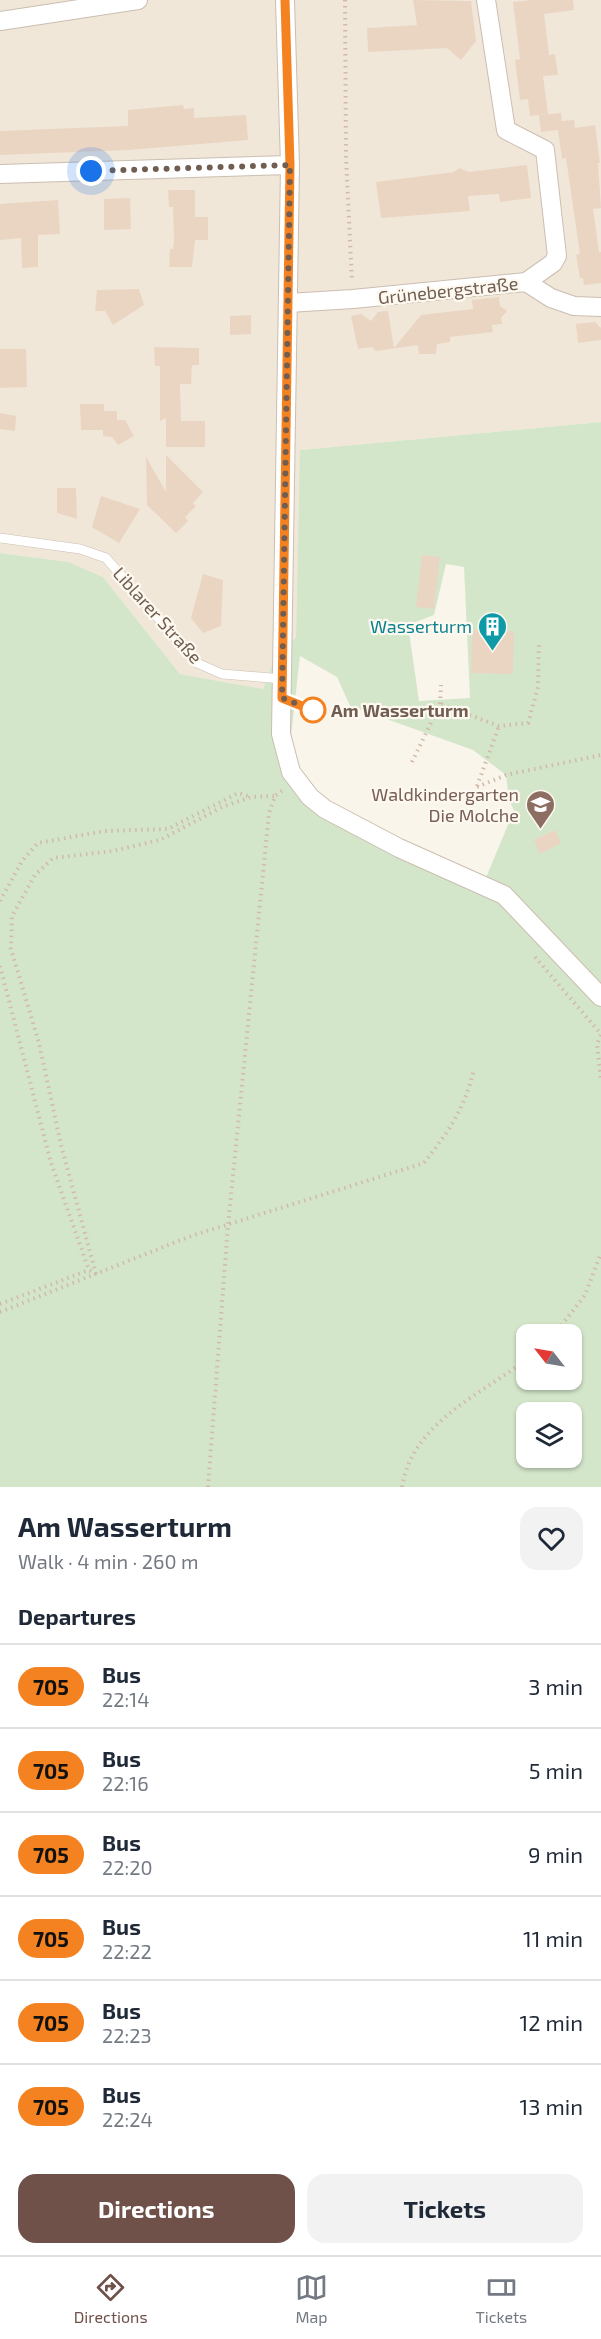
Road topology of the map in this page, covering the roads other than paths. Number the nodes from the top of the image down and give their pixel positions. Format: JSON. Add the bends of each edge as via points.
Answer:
{"nodes":[{"id":1,"x":138,"y":0,"type":"edge"},
{"id":2,"x":285,"y":0,"type":"edge"},
{"id":3,"x":486,"y":0,"type":"edge"},
{"id":4,"x":0,"y":21,"type":"edge"},
{"id":5,"x":290,"y":165,"type":"junction"},
{"id":6,"x":0,"y":174,"type":"edge"},
{"id":7,"x":526,"y":282,"type":"junction"},
{"id":8,"x":288,"y":303,"type":"junction"},
{"id":9,"x":601,"y":307,"type":"edge"},
{"id":10,"x":0,"y":538,"type":"edge"},
{"id":11,"x":283,"y":679,"type":"junction"},
{"id":12,"x":282,"y":698,"type":"junction"},
{"id":13,"x":317,"y":712,"type":"dead end"},
{"id":14,"x":601,"y":997,"type":"edge"}],
"edges":[{"from":1,"to":4,"type":"street"},
{"from":2,"to":5,"type":"street"},
{"from":3,"to":7,"type":"street","via":[[506,130],[545,150],[556,256],[553,263]]},
{"from":5,"to":6,"type":"street"},
{"from":5,"to":8,"type":"street"},
{"from":7,"to":8,"type":"street","name":"Grünebergstraße"},
{"from":7,"to":9,"type":"street","name":"Grünebergstraße","via":[[551,298],[574,306]]},
{"from":8,"to":11,"type":"street"},
{"from":10,"to":11,"type":"lane","name":"Liblarer Straße","via":[[80,549],[106,558],[197,663],[222,674]]},
{"from":11,"to":12,"type":"street"},
{"from":12,"to":13,"type":"lane"},
{"from":12,"to":14,"type":"street","via":[[284,754],[296,780],[310,797],[337,816],[399,848],[504,895]]}]}
